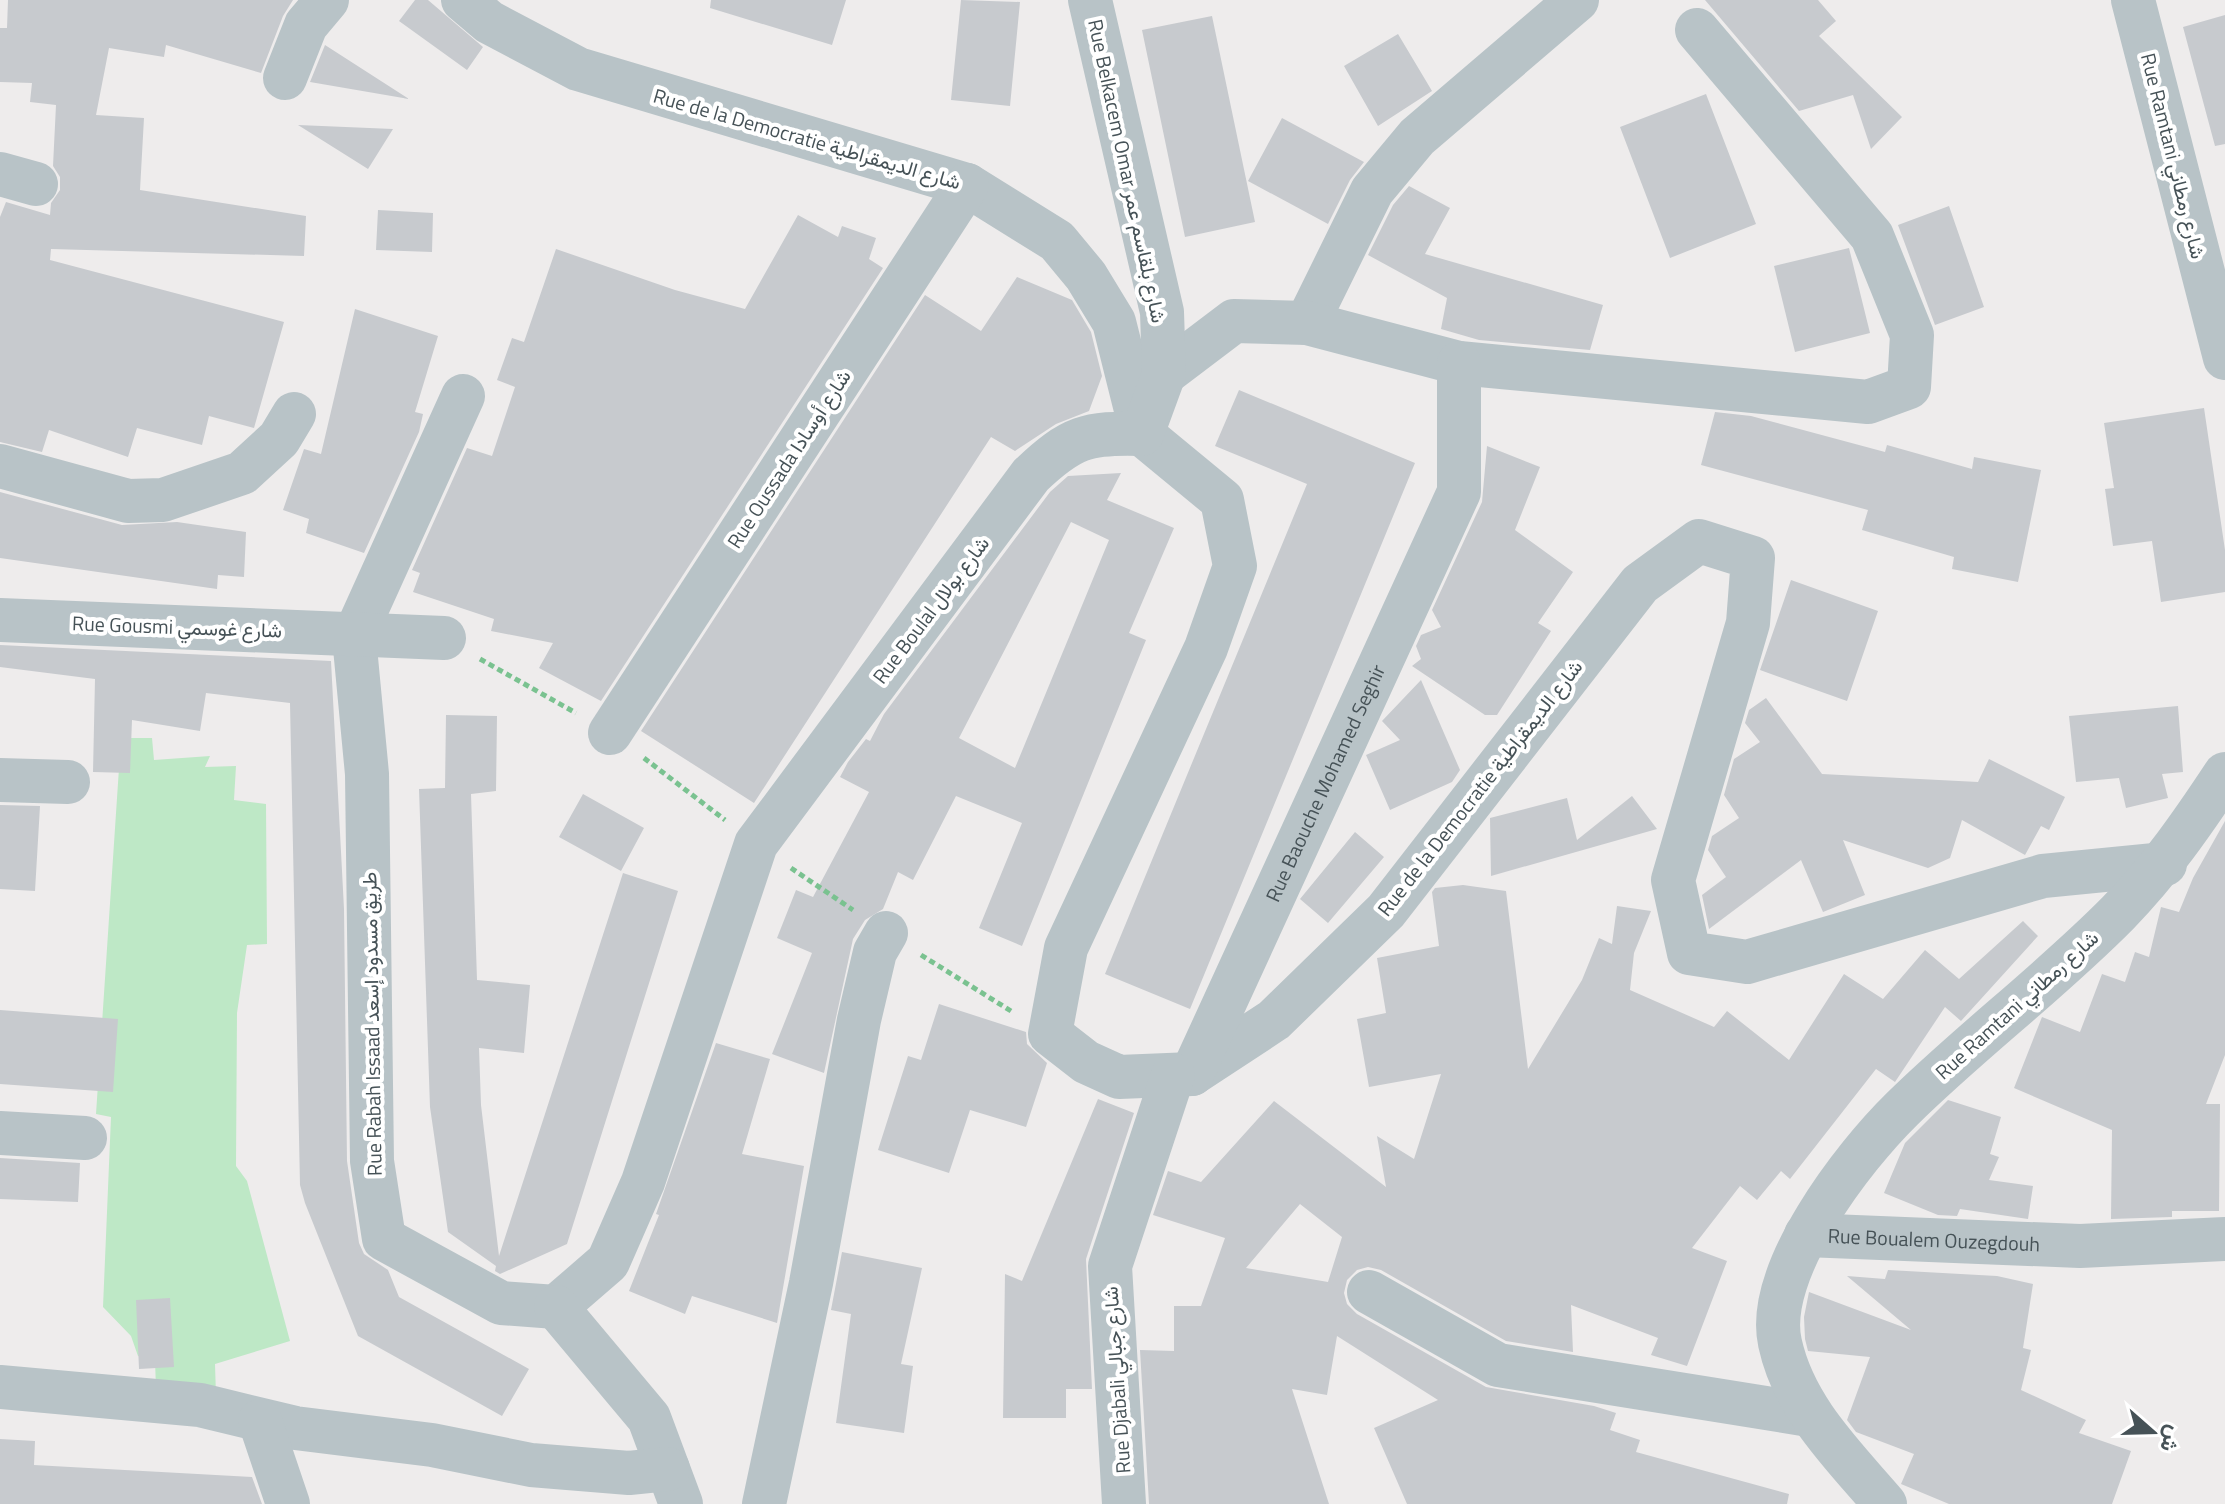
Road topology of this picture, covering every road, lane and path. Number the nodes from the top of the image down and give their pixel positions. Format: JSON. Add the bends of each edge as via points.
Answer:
{"nodes":[{"id":1,"x":327,"y":0,"type":"edge"},
{"id":2,"x":463,"y":0,"type":"edge"},
{"id":3,"x":1090,"y":0,"type":"edge"},
{"id":4,"x":1577,"y":0,"type":"edge"},
{"id":5,"x":2133,"y":0,"type":"edge"},
{"id":6,"x":1697,"y":30,"type":"dead end"},
{"id":7,"x":285,"y":78,"type":"dead end"},
{"id":8,"x":967,"y":185,"type":"junction"},
{"id":9,"x":1162,"y":312,"type":"junction"},
{"id":10,"x":1234,"y":321,"type":"junction"},
{"id":11,"x":1307,"y":323,"type":"junction"},
{"id":12,"x":2225,"y":358,"type":"edge"},
{"id":13,"x":1459,"y":363,"type":"junction"},
{"id":14,"x":1164,"y":374,"type":"junction"},
{"id":15,"x":463,"y":396,"type":"dead end"},
{"id":16,"x":294,"y":414,"type":"dead end"},
{"id":17,"x":1142,"y":434,"type":"junction"},
{"id":18,"x":0,"y":466,"type":"edge"},
{"id":19,"x":0,"y":620,"type":"edge"},
{"id":20,"x":354,"y":637,"type":"junction"},
{"id":21,"x":444,"y":638,"type":"dead end"},
{"id":22,"x":610,"y":733,"type":"dead end"},
{"id":23,"x":2225,"y":774,"type":"edge"},
{"id":24,"x":0,"y":780,"type":"edge"},
{"id":25,"x":68,"y":782,"type":"dead end"},
{"id":26,"x":2165,"y":864,"type":"junction"},
{"id":27,"x":886,"y":933,"type":"dead end"},
{"id":28,"x":1182,"y":1074,"type":"junction"},
{"id":29,"x":0,"y":1133,"type":"edge"},
{"id":30,"x":85,"y":1138,"type":"dead end"},
{"id":31,"x":1806,"y":1235,"type":"junction"},
{"id":32,"x":2225,"y":1239,"type":"edge"},
{"id":33,"x":1369,"y":1292,"type":"dead end"},
{"id":34,"x":556,"y":1307,"type":"junction"},
{"id":35,"x":0,"y":1387,"type":"edge"},
{"id":36,"x":1809,"y":1415,"type":"junction"},
{"id":37,"x":260,"y":1421,"type":"junction"},
{"id":38,"x":674,"y":1487,"type":"edge"},
{"id":39,"x":288,"y":1504,"type":"edge"},
{"id":40,"x":764,"y":1504,"type":"edge"},
{"id":41,"x":1124,"y":1504,"type":"edge"},
{"id":42,"x":1885,"y":1504,"type":"edge"}],
"edges":[{"from":1,"to":7,"type":"street","via":[[306,25]]},
{"from":2,"to":8,"type":"street","name":"Rue de la Democratie شارع الديمقراطية","via":[[489,22],[578,69]]},
{"from":3,"to":9,"type":"street","name":"Rue Belkacem Omar شارع بلقاسم عمر"},
{"from":4,"to":11,"type":"street","via":[[1417,137],[1372,191]]},
{"from":5,"to":12,"type":"street","name":"Rue Ramtani شارع رمطاني"},
{"from":6,"to":13,"type":"street","via":[[1872,236],[1912,335],[1909,387],[1868,402]]},
{"from":8,"to":17,"type":"street","name":"Rue de la Democratie شارع الديمقراطية","via":[[1057,241],[1086,276],[1114,322]]},
{"from":8,"to":22,"type":"street","name":"Rue Oussada شارع أوسادا"},
{"from":9,"to":10,"type":"street"},
{"from":9,"to":14,"type":"street","name":"Rue Belkacem Omar شارع بلقاسم عمر"},
{"from":10,"to":11,"type":"street"},
{"from":10,"to":14,"type":"street"},
{"from":11,"to":13,"type":"street"},
{"from":13,"to":28,"type":"street","name":"Rue Baouche Mohamed Seghir","via":[[1459,492]]},
{"from":14,"to":17,"type":"street","name":"Rue Belkacem Omar شارع بلقاسم عمر"},
{"from":15,"to":20,"type":"street"},
{"from":16,"to":18,"type":"street","via":[[279,439],[242,473],[163,500],[128,501]]},
{"from":17,"to":28,"type":"street","via":[[1222,500],[1235,566],[1206,648],[1066,948],[1050,1034],[1086,1062],[1119,1077]]},
{"from":17,"to":34,"type":"street","name":"Rue Boulal شارع بولال","via":[[1099,432],[1059,449],[1031,475],[756,844],[632,1209],[608,1262]]},
{"from":19,"to":20,"type":"street","name":"Rue Gousmi شارع غوسمي"},
{"from":20,"to":21,"type":"street","name":"Rue Gousmi شارع غوسمي"},
{"from":20,"to":34,"type":"street","name":"Rue Rabah Issaad طريق مسدود إسعد","via":[[367,774],[372,1161],[384,1239],[501,1303]]},
{"from":23,"to":26,"type":"street","name":"Rue Ramtani شارع رمطاني"},
{"from":24,"to":25,"type":"street"},
{"from":26,"to":28,"type":"street","name":"Rue de la Democratie شارع الديمقراطية","via":[[2043,876],[1747,962],[1689,953],[1673,880],[1748,623],[1753,558],[1699,541],[1640,584],[1386,911],[1274,1020]]},
{"from":26,"to":31,"type":"street","name":"Rue Ramtani شارع رمطاني","via":[[2058,970],[1901,1110]]},
{"from":27,"to":40,"type":"street","via":[[875,952],[859,1020]]},
{"from":28,"to":41,"type":"street","name":"Rue Djabali شارع جبالي","via":[[1110,1266]]},
{"from":29,"to":30,"type":"street"},
{"from":31,"to":32,"type":"street","name":"Rue Boualem Ouzegdouh","via":[[2080,1246]]},
{"from":31,"to":36,"type":"street","name":"Rue Boualem Ouzegdouh","via":[[1788,1268],[1779,1305],[1780,1343]]},
{"from":33,"to":36,"type":"street","via":[[1498,1365]]},
{"from":34,"to":38,"type":"street","via":[[649,1418]]},
{"from":35,"to":37,"type":"street","via":[[200,1405]]},
{"from":36,"to":42,"type":"street","name":"Rue Boualem Ouzegdouh"},
{"from":37,"to":38,"type":"street","via":[[531,1465],[629,1473]]},
{"from":37,"to":39,"type":"street"}]}
